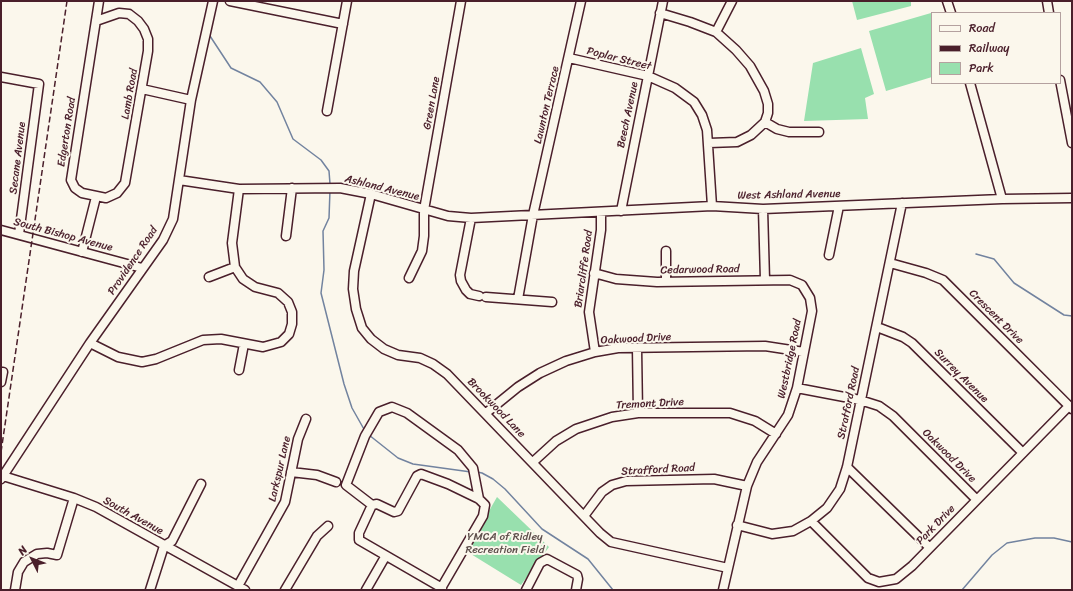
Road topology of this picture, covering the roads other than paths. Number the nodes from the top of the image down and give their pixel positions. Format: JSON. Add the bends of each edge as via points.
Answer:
{"nodes":[{"id":1,"x":99,"y":1,"type":"edge"},
{"id":2,"x":213,"y":1,"type":"edge"},
{"id":3,"x":230,"y":1,"type":"edge"},
{"id":4,"x":347,"y":1,"type":"edge"},
{"id":5,"x":461,"y":1,"type":"edge"},
{"id":6,"x":581,"y":1,"type":"edge"},
{"id":7,"x":663,"y":1,"type":"edge"},
{"id":8,"x":732,"y":1,"type":"edge"},
{"id":9,"x":947,"y":1,"type":"edge"},
{"id":10,"x":1047,"y":1,"type":"edge"},
{"id":11,"x":951,"y":12,"type":"edge"},
{"id":12,"x":1049,"y":12,"type":"edge"},
{"id":13,"x":660,"y":13,"type":"junction"},
{"id":14,"x":96,"y":21,"type":"junction"},
{"id":15,"x":343,"y":24,"type":"junction"},
{"id":16,"x":716,"y":32,"type":"junction"},
{"id":17,"x":569,"y":58,"type":"junction"},
{"id":18,"x":648,"y":76,"type":"junction"},
{"id":19,"x":1,"y":77,"type":"edge"},
{"id":20,"x":970,"y":84,"type":"edge"},
{"id":21,"x":1061,"y":84,"type":"edge"},
{"id":22,"x":142,"y":90,"type":"junction"},
{"id":23,"x":191,"y":100,"type":"junction"},
{"id":24,"x":327,"y":111,"type":"dead end"},
{"id":25,"x":765,"y":122,"type":"junction"},
{"id":26,"x":819,"y":132,"type":"dead end"},
{"id":27,"x":709,"y":143,"type":"junction"},
{"id":28,"x":1072,"y":143,"type":"edge"},
{"id":29,"x":179,"y":180,"type":"junction"},
{"id":30,"x":292,"y":188,"type":"junction"},
{"id":31,"x":239,"y":189,"type":"junction"},
{"id":32,"x":371,"y":194,"type":"junction"},
{"id":33,"x":96,"y":197,"type":"junction"},
{"id":34,"x":1072,"y":198,"type":"edge"},
{"id":35,"x":1002,"y":199,"type":"junction"},
{"id":36,"x":902,"y":203,"type":"junction"},
{"id":37,"x":712,"y":206,"type":"junction"},
{"id":38,"x":838,"y":206,"type":"junction"},
{"id":39,"x":763,"y":209,"type":"junction"},
{"id":40,"x":424,"y":210,"type":"junction"},
{"id":41,"x":621,"y":210,"type":"junction"},
{"id":42,"x":601,"y":212,"type":"junction"},
{"id":43,"x":533,"y":214,"type":"junction"},
{"id":44,"x":507,"y":215,"type":"joint"},
{"id":45,"x":471,"y":218,"type":"junction"},
{"id":46,"x":1,"y":230,"type":"edge"},
{"id":47,"x":19,"y":234,"type":"junction"},
{"id":48,"x":286,"y":236,"type":"dead end"},
{"id":49,"x":666,"y":251,"type":"dead end"},
{"id":50,"x":82,"y":252,"type":"junction"},
{"id":51,"x":829,"y":255,"type":"dead end"},
{"id":52,"x":890,"y":263,"type":"junction"},
{"id":53,"x":235,"y":267,"type":"junction"},
{"id":54,"x":142,"y":268,"type":"junction"},
{"id":55,"x":594,"y":273,"type":"junction"},
{"id":56,"x":209,"y":277,"type":"dead end"},
{"id":57,"x":409,"y":278,"type":"dead end"},
{"id":58,"x":765,"y":280,"type":"junction"},
{"id":59,"x":666,"y":282,"type":"junction"},
{"id":60,"x":805,"y":288,"type":"joint"},
{"id":61,"x":518,"y":299,"type":"junction"},
{"id":62,"x":552,"y":302,"type":"dead end"},
{"id":63,"x":877,"y":327,"type":"junction"},
{"id":64,"x":90,"y":343,"type":"junction"},
{"id":65,"x":244,"y":344,"type":"junction"},
{"id":66,"x":636,"y":348,"type":"junction"},
{"id":67,"x":595,"y":352,"type":"junction"},
{"id":68,"x":804,"y":352,"type":"junction"},
{"id":69,"x":239,"y":370,"type":"dead end"},
{"id":70,"x":1,"y":372,"type":"edge"},
{"id":71,"x":1,"y":382,"type":"edge"},
{"id":72,"x":797,"y":388,"type":"junction"},
{"id":73,"x":860,"y":400,"type":"junction"},
{"id":74,"x":1070,"y":408,"type":"edge"},
{"id":75,"x":486,"y":413,"type":"junction"},
{"id":76,"x":638,"y":413,"type":"junction"},
{"id":77,"x":306,"y":419,"type":"dead end"},
{"id":78,"x":776,"y":434,"type":"junction"},
{"id":79,"x":1023,"y":453,"type":"junction"},
{"id":80,"x":533,"y":462,"type":"junction"},
{"id":81,"x":847,"y":467,"type":"junction"},
{"id":82,"x":291,"y":472,"type":"junction"},
{"id":83,"x":2,"y":478,"type":"edge"},
{"id":84,"x":336,"y":482,"type":"dead end"},
{"id":85,"x":201,"y":484,"type":"dead end"},
{"id":86,"x":747,"y":486,"type":"junction"},
{"id":87,"x":74,"y":498,"type":"junction"},
{"id":88,"x":479,"y":499,"type":"junction"},
{"id":89,"x":976,"y":499,"type":"junction"},
{"id":90,"x":372,"y":505,"type":"junction"},
{"id":91,"x":584,"y":516,"type":"junction"},
{"id":92,"x":811,"y":521,"type":"junction"},
{"id":93,"x":738,"y":525,"type":"junction"},
{"id":94,"x":328,"y":526,"type":"dead end"},
{"id":95,"x":164,"y":546,"type":"junction"},
{"id":96,"x":929,"y":547,"type":"junction"},
{"id":97,"x":385,"y":557,"type":"junction"},
{"id":98,"x":728,"y":568,"type":"junction"},
{"id":99,"x":241,"y":588,"type":"edge"},
{"id":100,"x":441,"y":589,"type":"edge"},
{"id":101,"x":15,"y":590,"type":"edge"},
{"id":102,"x":150,"y":590,"type":"edge"},
{"id":103,"x":285,"y":590,"type":"edge"},
{"id":104,"x":366,"y":590,"type":"edge"},
{"id":105,"x":526,"y":590,"type":"edge"},
{"id":106,"x":576,"y":590,"type":"edge"},
{"id":107,"x":723,"y":590,"type":"edge"}],
"edges":[{"from":1,"to":14,"type":"street","name":"Edgerton Road"},
{"from":2,"to":23,"type":"street","name":"Providence Road"},
{"from":3,"to":15,"type":"street"},
{"from":4,"to":15,"type":"street"},
{"from":5,"to":40,"type":"street","name":"Green Lane"},
{"from":6,"to":17,"type":"street","name":"Lawnton Terrace"},
{"from":7,"to":13,"type":"street","name":"Beech Avenue"},
{"from":8,"to":16,"type":"street"},
{"from":9,"to":11,"type":"street"},
{"from":10,"to":12,"type":"street"},
{"from":13,"to":16,"type":"street"},
{"from":13,"to":18,"type":"street","name":"Beech Avenue"},
{"from":14,"to":22,"type":"street","name":"Lamb Road","via":[[119,13],[129,14],[138,20],[148,39]]},
{"from":14,"to":33,"type":"street","name":"Edgerton Road","via":[[71,172],[75,188]]},
{"from":15,"to":24,"type":"street"},
{"from":16,"to":25,"type":"street","via":[[750,66],[764,91],[768,104]]},
{"from":17,"to":18,"type":"street","name":"Poplar Street"},
{"from":17,"to":43,"type":"street","name":"Lawnton Terrace"},
{"from":18,"to":27,"type":"street","name":"Poplar Street","via":[[675,88],[694,102],[705,122]]},
{"from":18,"to":41,"type":"street","name":"Beech Avenue"},
{"from":19,"to":47,"type":"street","name":"Secane Avenue","via":[[39,84]]},
{"from":20,"to":35,"type":"street"},
{"from":21,"to":28,"type":"street"},
{"from":22,"to":23,"type":"street"},
{"from":22,"to":33,"type":"street","name":"Lamb Road","via":[[126,183],[117,193],[106,198]]},
{"from":23,"to":29,"type":"street","name":"Providence Road"},
{"from":25,"to":26,"type":"street","via":[[789,132]]},
{"from":25,"to":27,"type":"street","via":[[751,135],[737,142]]},
{"from":27,"to":37,"type":"street","name":"Poplar Street"},
{"from":29,"to":31,"type":"street","name":"Ashland Avenue"},
{"from":29,"to":54,"type":"street","name":"Providence Road","via":[[173,219],[163,240]]},
{"from":30,"to":31,"type":"street","name":"Ashland Avenue"},
{"from":30,"to":32,"type":"street","name":"Ashland Avenue","via":[[340,188]]},
{"from":30,"to":48,"type":"street"},
{"from":31,"to":53,"type":"street","via":[[232,243]]},
{"from":32,"to":40,"type":"street","name":"Ashland Avenue"},
{"from":32,"to":75,"type":"street","name":"Brookwood Lane","via":[[354,271],[353,289],[362,328],[384,349],[398,355],[420,358],[448,374]]},
{"from":33,"to":50,"type":"street"},
{"from":34,"to":35,"type":"street","name":"West Ashland Avenue"},
{"from":35,"to":36,"type":"street","name":"West Ashland Avenue"},
{"from":36,"to":38,"type":"street","name":"West Ashland Avenue"},
{"from":36,"to":52,"type":"street","name":"Stratford Road"},
{"from":37,"to":39,"type":"street","name":"West Ashland Avenue"},
{"from":37,"to":41,"type":"street","name":"West Ashland Avenue"},
{"from":38,"to":39,"type":"street","name":"West Ashland Avenue"},
{"from":38,"to":51,"type":"street"},
{"from":39,"to":58,"type":"street"},
{"from":40,"to":45,"type":"street","name":"Ashland Avenue"},
{"from":40,"to":57,"type":"street","name":"Green Lane","via":[[422,251]]},
{"from":41,"to":42,"type":"street","name":"West Ashland Avenue"},
{"from":42,"to":43,"type":"street","name":"West Ashland Avenue"},
{"from":42,"to":55,"type":"street","name":"Briarcliffe Road","via":[[601,230]]},
{"from":43,"to":44,"type":"street","name":"West Ashland Avenue"},
{"from":43,"to":61,"type":"street","name":"Lawnton Terrace"},
{"from":44,"to":45,"type":"street","name":"Ashland Avenue"},
{"from":45,"to":61,"type":"street","via":[[460,275],[466,290],[470,294]]},
{"from":46,"to":47,"type":"street","name":"South Bishop Avenue"},
{"from":47,"to":50,"type":"street","name":"South Bishop Avenue"},
{"from":49,"to":59,"type":"street"},
{"from":50,"to":54,"type":"street","name":"South Bishop Avenue"},
{"from":52,"to":63,"type":"street","name":"Stratford Road"},
{"from":52,"to":74,"type":"street","name":"Crescent Drive","via":[[943,280]]},
{"from":53,"to":56,"type":"street"},
{"from":53,"to":65,"type":"street","via":[[243,279],[255,287],[278,294],[288,302],[292,312],[289,334],[281,342],[263,347]]},
{"from":54,"to":64,"type":"street","name":"Providence Road"},
{"from":55,"to":59,"type":"street","name":"Cedarwood Road","via":[[616,279]]},
{"from":55,"to":67,"type":"street","name":"Briarcliffe Road","via":[[589,312]]},
{"from":58,"to":59,"type":"street","name":"Cedarwood Road"},
{"from":58,"to":60,"type":"street","name":"Cedarwood Road","via":[[790,280]]},
{"from":60,"to":68,"type":"street","name":"Westbridge Road","via":[[812,311]]},
{"from":61,"to":62,"type":"street"},
{"from":63,"to":73,"type":"street","name":"Stratford Road"},
{"from":63,"to":79,"type":"street","name":"Surrey Avenue","via":[[903,336],[912,343]]},
{"from":64,"to":65,"type":"street","via":[[118,357],[142,362],[204,340],[221,339]]},
{"from":64,"to":83,"type":"street","name":"Providence Road"},
{"from":65,"to":69,"type":"street"},
{"from":66,"to":67,"type":"street","name":"Oakwood Drive"},
{"from":66,"to":68,"type":"street","name":"Oakwood Drive","via":[[765,346]]},
{"from":66,"to":76,"type":"street"},
{"from":67,"to":75,"type":"street","name":"Oakwood Drive","via":[[540,373]]},
{"from":68,"to":72,"type":"street","name":"Westbridge Road"},
{"from":70,"to":71,"type":"street"},
{"from":72,"to":73,"type":"street","name":"Oakwood Drive"},
{"from":72,"to":78,"type":"street","name":"Westbridge Road","via":[[788,415]]},
{"from":73,"to":81,"type":"street","name":"Stratford Road"},
{"from":73,"to":89,"type":"street","name":"Oakwood Drive","via":[[875,404],[886,411]]},
{"from":74,"to":79,"type":"street","name":"Park Drive"},
{"from":75,"to":80,"type":"street","name":"Brookwood Lane"},
{"from":76,"to":78,"type":"street","name":"Tremont Drive","via":[[730,413],[755,421]]},
{"from":76,"to":80,"type":"street","name":"Tremont Drive","via":[[612,417],[576,429],[556,441]]},
{"from":77,"to":82,"type":"street","name":"Larkspur Lane","via":[[298,439]]},
{"from":78,"to":86,"type":"street","name":"Westbridge Road","via":[[757,462]]},
{"from":79,"to":89,"type":"street","name":"Park Drive"},
{"from":80,"to":91,"type":"street","name":"Brookwood Lane"},
{"from":81,"to":92,"type":"street","name":"Stratford Road","via":[[840,489]]},
{"from":81,"to":96,"type":"street"},
{"from":82,"to":84,"type":"street","via":[[317,475]]},
{"from":82,"to":99,"type":"street","name":"Larkspur Lane","via":[[282,509]]},
{"from":83,"to":87,"type":"street","name":"South Avenue"},
{"from":85,"to":95,"type":"street","via":[[172,541]]},
{"from":86,"to":91,"type":"street","name":"Strafford Road","via":[[714,479],[626,481],[612,485],[602,492]]},
{"from":86,"to":93,"type":"street","name":"Westbridge Road"},
{"from":87,"to":95,"type":"street","name":"South Avenue","via":[[96,507]]},
{"from":87,"to":101,"type":"street","via":[[57,555],[37,554],[24,562],[18,572]]},
{"from":88,"to":90,"type":"street","via":[[421,474],[417,476],[398,511],[394,512],[377,504]]},
{"from":88,"to":90,"type":"street","via":[[474,471],[458,450],[407,413],[392,407],[379,412],[367,433],[346,485]]},
{"from":88,"to":100,"type":"street","via":[[485,505],[483,516]]},
{"from":89,"to":96,"type":"street","name":"Park Drive"},
{"from":90,"to":97,"type":"street","via":[[359,532],[358,540]]},
{"from":91,"to":98,"type":"street","name":"Brookwood Lane","via":[[605,538],[616,544]]},
{"from":92,"to":93,"type":"street","name":"Stratford Road","via":[[793,531],[780,534]]},
{"from":92,"to":96,"type":"street","name":"Park Drive","via":[[859,570],[871,580],[880,582],[900,577]]},
{"from":93,"to":98,"type":"street","name":"Westbridge Road"},
{"from":94,"to":103,"type":"street","via":[[317,536]]},
{"from":95,"to":99,"type":"street","name":"South Avenue"},
{"from":95,"to":102,"type":"street"},
{"from":97,"to":100,"type":"street"},
{"from":97,"to":104,"type":"street"},
{"from":98,"to":107,"type":"street","name":"Westbridge Road"},
{"from":105,"to":106,"type":"street","via":[[540,563],[547,559],[577,576]]}]}
